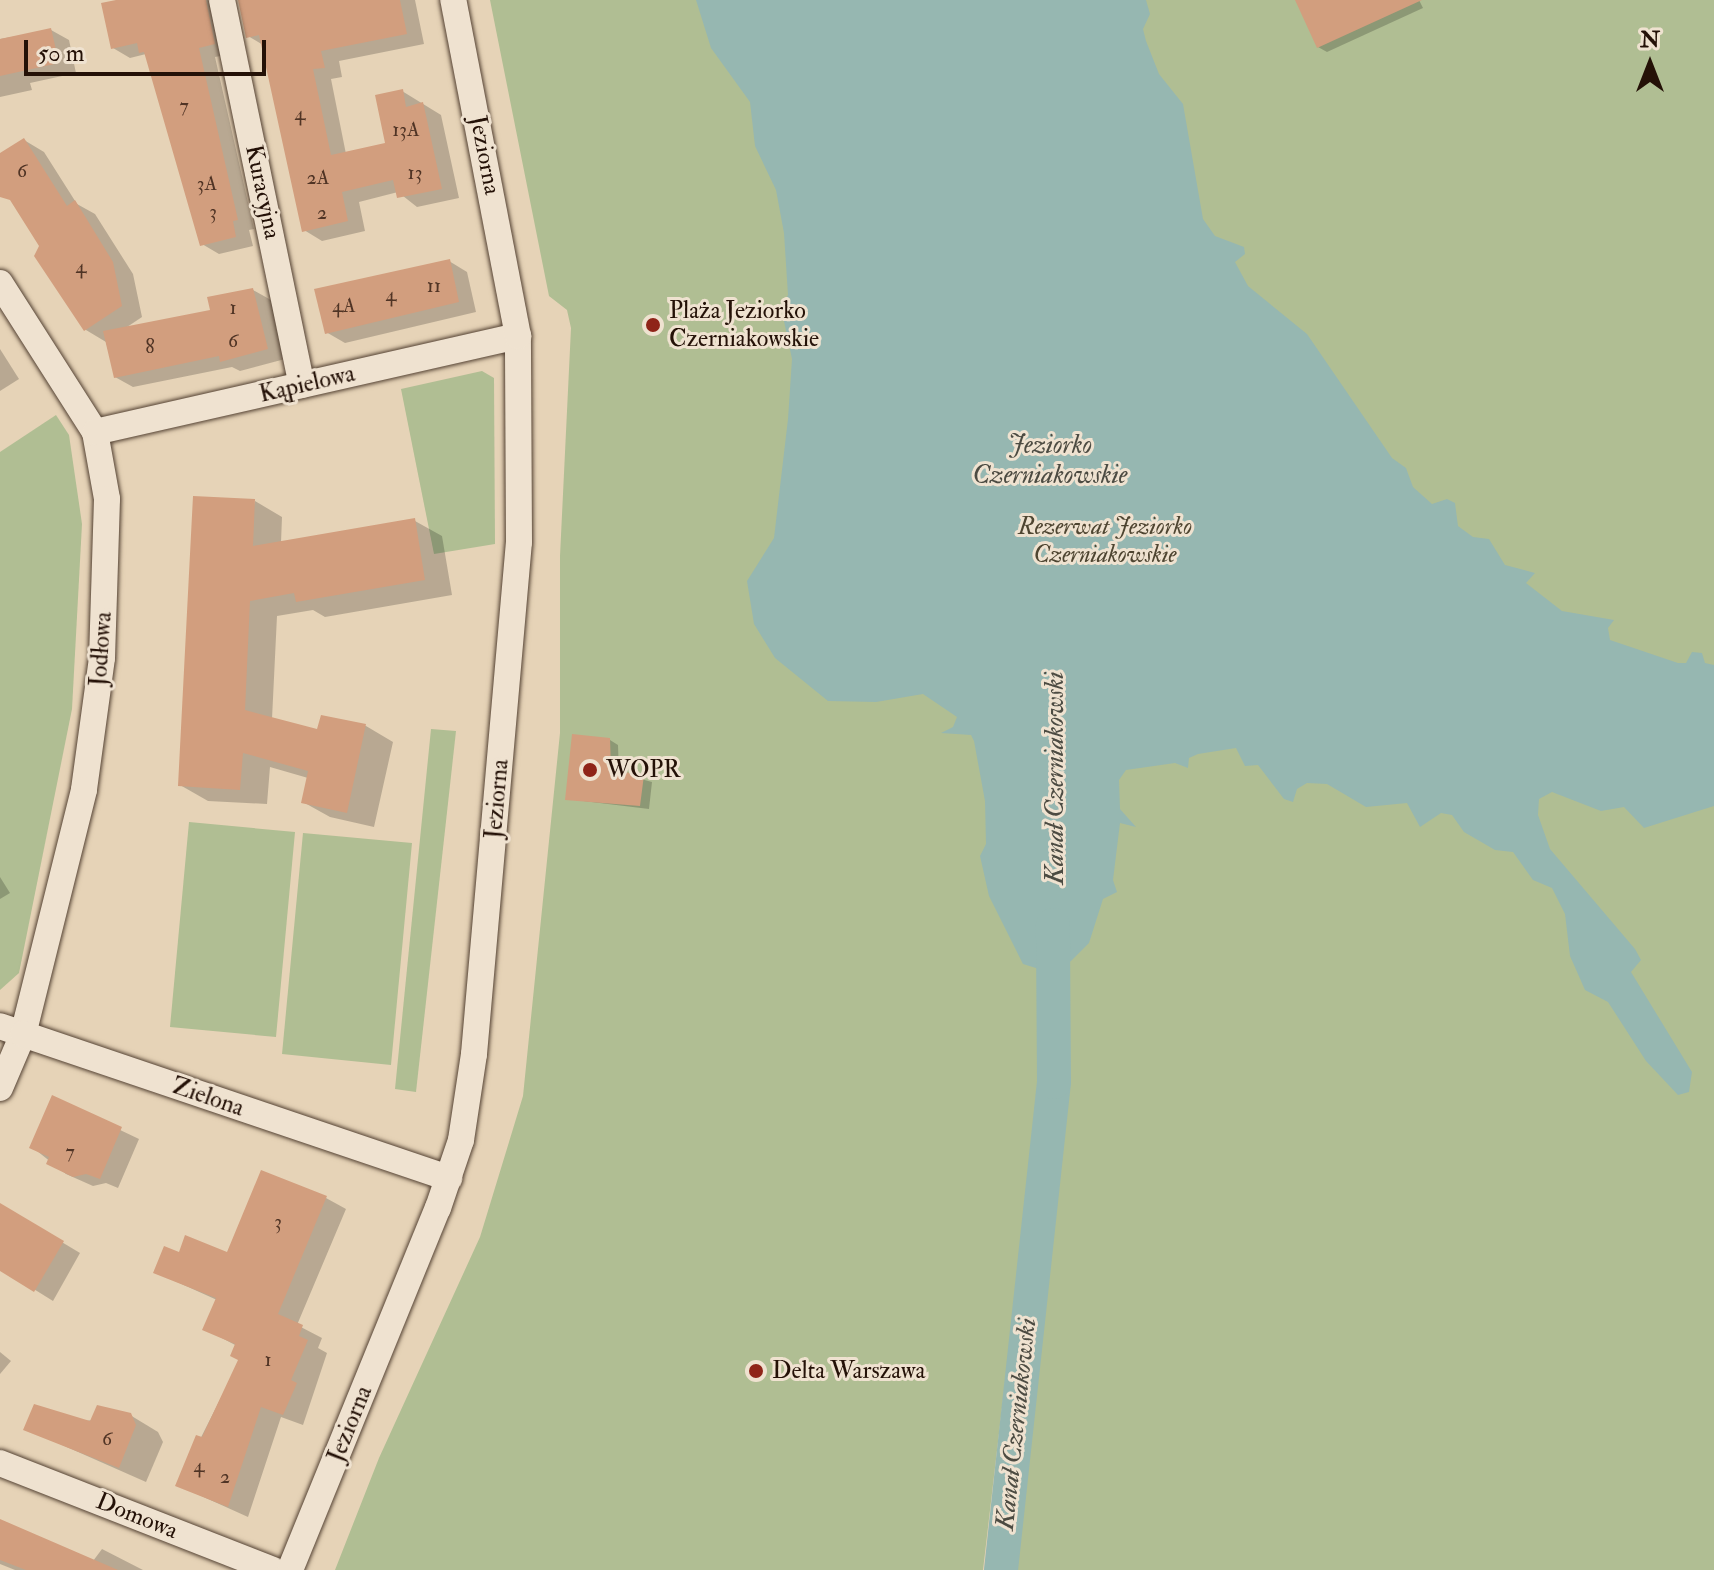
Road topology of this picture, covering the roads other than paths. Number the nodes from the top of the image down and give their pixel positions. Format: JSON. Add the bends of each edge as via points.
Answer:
{"nodes":[{"id":1,"x":222,"y":0,"type":"edge"},
{"id":2,"x":453,"y":0,"type":"edge"},
{"id":3,"x":0,"y":283,"type":"edge"},
{"id":4,"x":518,"y":336,"type":"junction"},
{"id":5,"x":302,"y":385,"type":"junction"},
{"id":6,"x":95,"y":432,"type":"junction"},
{"id":7,"x":12,"y":1030,"type":"edge"},
{"id":8,"x":0,"y":1088,"type":"edge"},
{"id":9,"x":449,"y":1178,"type":"junction"},
{"id":10,"x":0,"y":1463,"type":"edge"},
{"id":11,"x":273,"y":1570,"type":"edge"},
{"id":12,"x":290,"y":1570,"type":"edge"}],
"edges":[{"from":1,"to":5,"type":"street","name":"Kuracyjna"},
{"from":2,"to":4,"type":"street","name":"Jeziorna"},
{"from":3,"to":6,"type":"street","name":"Jodłowa"},
{"from":4,"to":5,"type":"street","name":"Kąpielowa"},
{"from":4,"to":9,"type":"street","name":"Jeziorna","via":[[519,542],[474,1054]]},
{"from":5,"to":6,"type":"street","name":"Kąpielowa"},
{"from":6,"to":7,"type":"street","name":"Jodłowa","via":[[107,511],[95,724],[67,876]]},
{"from":7,"to":8,"type":"street"},
{"from":7,"to":9,"type":"street","name":"Zielona"},
{"from":9,"to":12,"type":"street","name":"Jeziorna"},
{"from":10,"to":11,"type":"street","name":"Domowa"}]}
